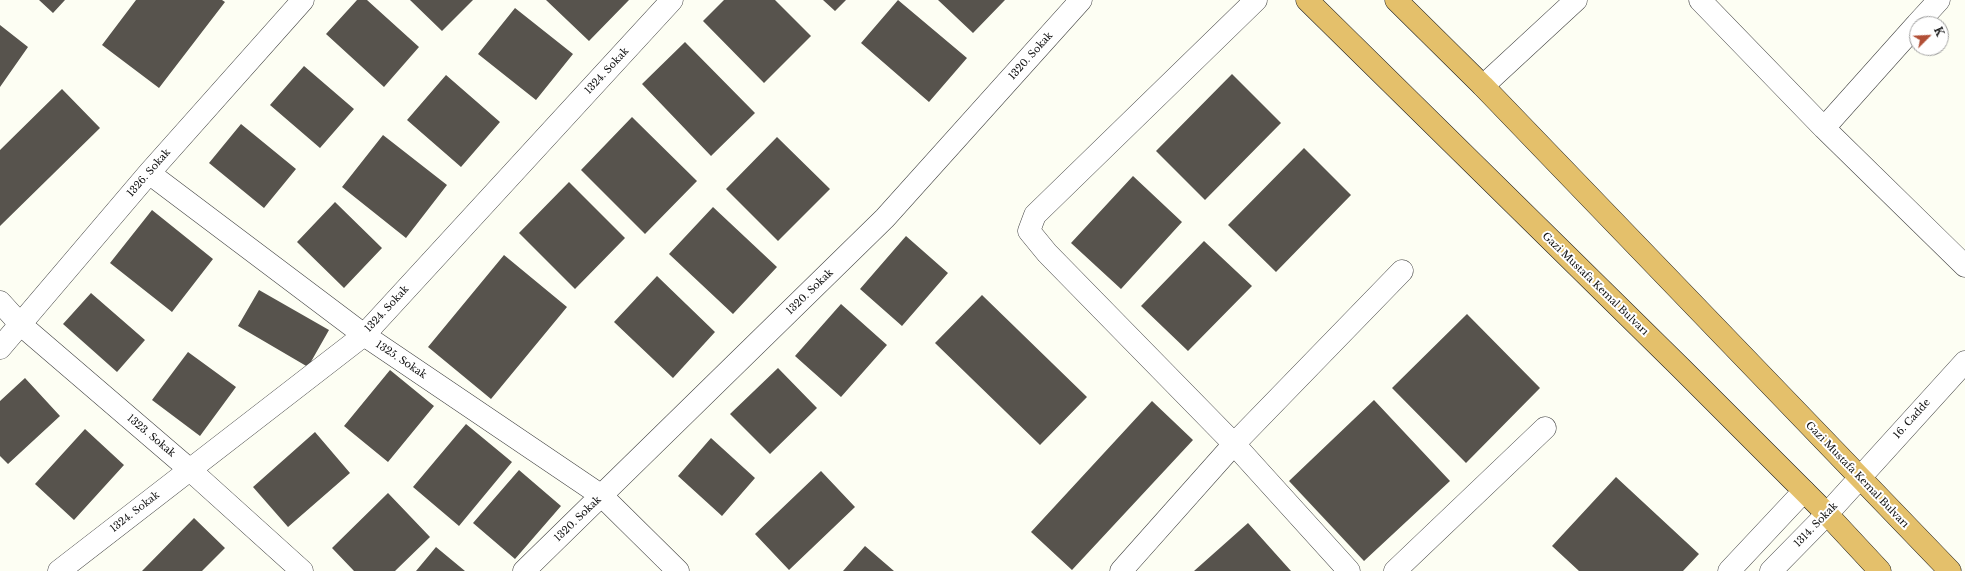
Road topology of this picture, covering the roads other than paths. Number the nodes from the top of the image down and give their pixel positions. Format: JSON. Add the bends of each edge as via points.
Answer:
{"nodes":[{"id":1,"x":303,"y":0,"type":"edge"},
{"id":2,"x":672,"y":0,"type":"edge"},
{"id":3,"x":1081,"y":0,"type":"edge"},
{"id":4,"x":1256,"y":0,"type":"edge"},
{"id":5,"x":1307,"y":0,"type":"edge"},
{"id":6,"x":1396,"y":0,"type":"edge"},
{"id":7,"x":1576,"y":0,"type":"edge"},
{"id":8,"x":1700,"y":0,"type":"edge"},
{"id":9,"x":1939,"y":0,"type":"edge"},
{"id":10,"x":1924,"y":16,"type":"edge"},
{"id":11,"x":1909,"y":33,"type":"edge"},
{"id":12,"x":1483,"y":86,"type":"junction"},
{"id":13,"x":1824,"y":128,"type":"junction"},
{"id":14,"x":148,"y":173,"type":"junction"},
{"id":15,"x":1965,"y":266,"type":"edge"},
{"id":16,"x":1402,"y":271,"type":"dead end"},
{"id":17,"x":0,"y":302,"type":"edge"},
{"id":18,"x":20,"y":324,"type":"junction"},
{"id":19,"x":364,"y":335,"type":"junction"},
{"id":20,"x":0,"y":348,"type":"edge"},
{"id":21,"x":1965,"y":362,"type":"edge"},
{"id":22,"x":1545,"y":428,"type":"dead end"},
{"id":23,"x":1234,"y":444,"type":"junction"},
{"id":24,"x":190,"y":469,"type":"junction"},
{"id":25,"x":1859,"y":477,"type":"junction"},
{"id":26,"x":1804,"y":491,"type":"junction"},
{"id":27,"x":602,"y":496,"type":"junction"},
{"id":28,"x":1827,"y":514,"type":"junction"},
{"id":29,"x":59,"y":571,"type":"edge"},
{"id":30,"x":302,"y":571,"type":"edge"},
{"id":31,"x":524,"y":571,"type":"edge"},
{"id":32,"x":678,"y":571,"type":"edge"},
{"id":33,"x":1121,"y":571,"type":"edge"},
{"id":34,"x":1350,"y":571,"type":"edge"},
{"id":35,"x":1395,"y":571,"type":"edge"},
{"id":36,"x":1729,"y":571,"type":"edge"},
{"id":37,"x":1771,"y":571,"type":"edge"},
{"id":38,"x":1880,"y":571,"type":"edge"},
{"id":39,"x":1950,"y":571,"type":"edge"}],
"edges":[{"from":1,"to":14,"type":"street","name":"1326. Sokak"},
{"from":2,"to":19,"type":"street","name":"1324. Sokak"},
{"from":3,"to":27,"type":"street","name":"1320. Sokak","via":[[885,218]]},
{"from":4,"to":23,"type":"street","via":[[1035,215],[1030,232],[1047,253]]},
{"from":5,"to":26,"type":"highway","name":"Gazi Mustafa Kemal Bulvarı"},
{"from":6,"to":12,"type":"highway","name":"Gazi Mustafa Kemal Bulvarı"},
{"from":7,"to":12,"type":"street"},
{"from":8,"to":13,"type":"street"},
{"from":9,"to":10,"type":"street"},
{"from":11,"to":13,"type":"street"},
{"from":12,"to":25,"type":"highway","name":"Gazi Mustafa Kemal Bulvarı"},
{"from":13,"to":15,"type":"street"},
{"from":14,"to":18,"type":"street","name":"1326. Sokak"},
{"from":14,"to":19,"type":"street","name":"1325. Sokak"},
{"from":16,"to":23,"type":"street"},
{"from":17,"to":18,"type":"street","name":"1323. Sokak"},
{"from":18,"to":20,"type":"street","name":"1326. Sokak"},
{"from":18,"to":24,"type":"street","name":"1323. Sokak"},
{"from":19,"to":24,"type":"street","name":"1324. Sokak"},
{"from":19,"to":27,"type":"street","name":"1325. Sokak"},
{"from":21,"to":25,"type":"street","name":"16. Cadde"},
{"from":22,"to":35,"type":"street"},
{"from":23,"to":33,"type":"street"},
{"from":23,"to":34,"type":"street"},
{"from":24,"to":29,"type":"street","name":"1324. Sokak"},
{"from":24,"to":30,"type":"street","name":"1323. Sokak"},
{"from":25,"to":28,"type":"street","name":"1314. Sokak"},
{"from":25,"to":39,"type":"highway","name":"Gazi Mustafa Kemal Bulvarı"},
{"from":26,"to":28,"type":"highway","name":"Gazi Mustafa Kemal Bulvarı"},
{"from":26,"to":36,"type":"street"},
{"from":27,"to":31,"type":"street","name":"1320. Sokak"},
{"from":27,"to":32,"type":"street","name":"1325. Sokak"},
{"from":28,"to":37,"type":"street","name":"1314. Sokak"},
{"from":28,"to":38,"type":"highway","name":"Gazi Mustafa Kemal Bulvarı"}]}
